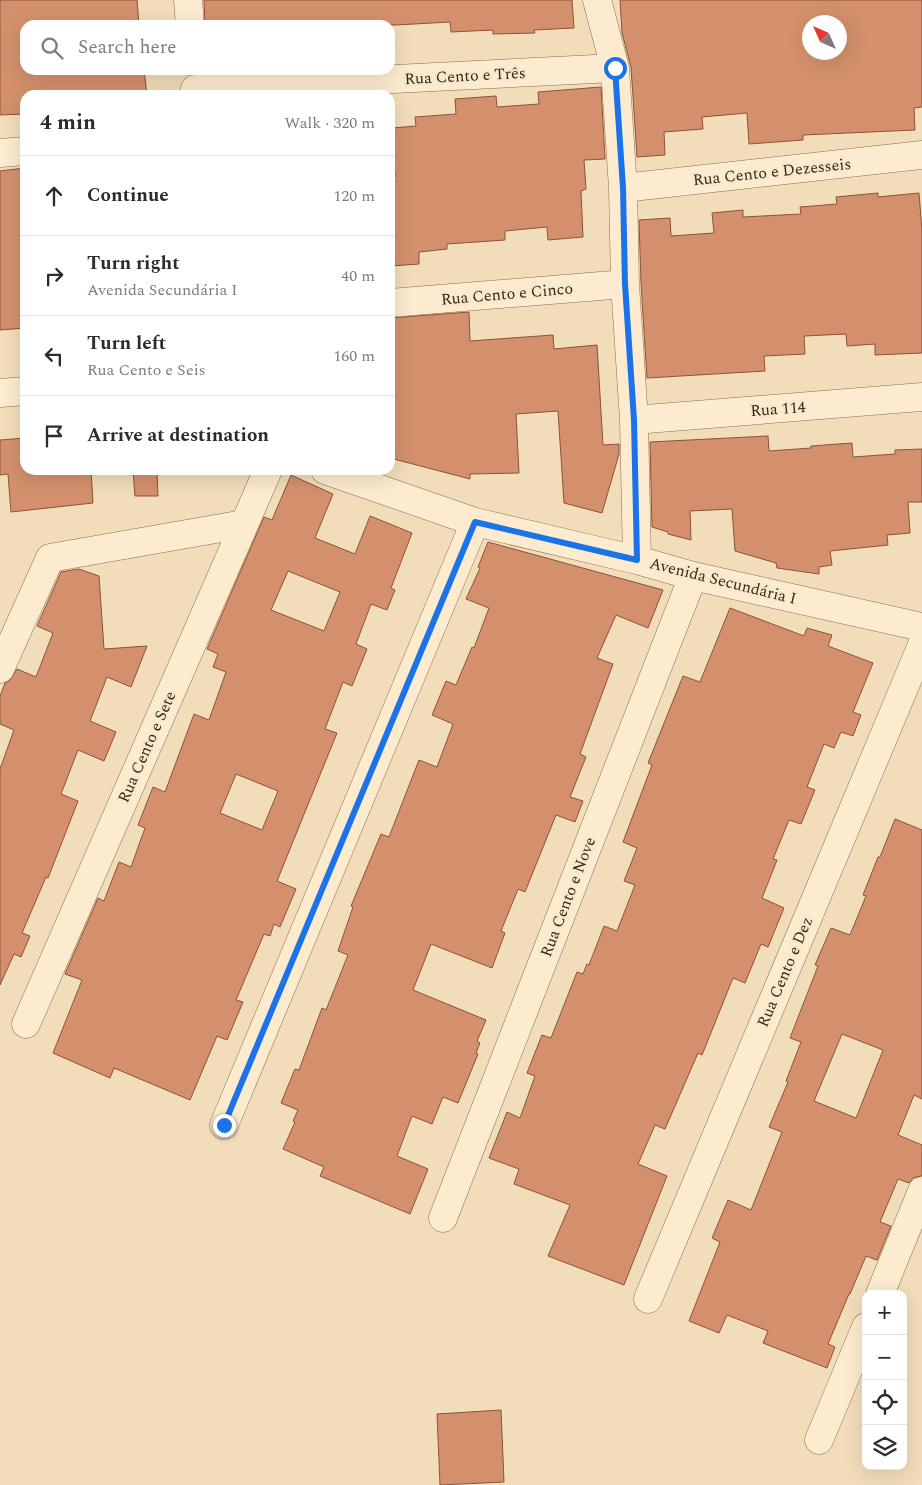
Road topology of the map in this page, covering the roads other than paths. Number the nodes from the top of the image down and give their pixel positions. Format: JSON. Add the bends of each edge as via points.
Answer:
{"nodes":[{"id":1,"x":188,"y":0,"type":"edge"},
{"id":2,"x":597,"y":0,"type":"edge"},
{"id":3,"x":190,"y":20,"type":"edge"},
{"id":4,"x":615,"y":68,"type":"junction"},
{"id":5,"x":194,"y":85,"type":"edge"},
{"id":6,"x":20,"y":151,"type":"edge"},
{"id":7,"x":0,"y":153,"type":"edge"},
{"id":8,"x":922,"y":155,"type":"edge"},
{"id":9,"x":623,"y":188,"type":"junction"},
{"id":10,"x":625,"y":284,"type":"junction"},
{"id":11,"x":395,"y":304,"type":"edge"},
{"id":12,"x":20,"y":391,"type":"edge"},
{"id":13,"x":0,"y":393,"type":"edge"},
{"id":14,"x":922,"y":397,"type":"edge"},
{"id":15,"x":634,"y":420,"type":"junction"},
{"id":16,"x":266,"y":475,"type":"edge"},
{"id":17,"x":339,"y":475,"type":"edge"},
{"id":18,"x":475,"y":522,"type":"junction"},
{"id":19,"x":244,"y":524,"type":"junction"},
{"id":20,"x":637,"y":560,"type":"junction"},
{"id":21,"x":693,"y":576,"type":"junction"},
{"id":22,"x":922,"y":627,"type":"edge"},
{"id":23,"x":922,"y":645,"type":"edge"},
{"id":24,"x":0,"y":669,"type":"edge"},
{"id":25,"x":26,"y":1024,"type":"dead end"},
{"id":26,"x":224,"y":1125,"type":"dead end"},
{"id":27,"x":922,"y":1191,"type":"edge"},
{"id":28,"x":443,"y":1218,"type":"dead end"},
{"id":29,"x":882,"y":1290,"type":"edge"},
{"id":30,"x":648,"y":1299,"type":"dead end"},
{"id":31,"x":863,"y":1335,"type":"edge"},
{"id":32,"x":819,"y":1440,"type":"dead end"}],
"edges":[{"from":1,"to":3,"type":"street"},
{"from":2,"to":4,"type":"street"},
{"from":4,"to":5,"type":"street","name":"Rua Cento e Três"},
{"from":4,"to":9,"type":"street"},
{"from":6,"to":7,"type":"street"},
{"from":8,"to":9,"type":"street","name":"Rua Cento e Dezesseis"},
{"from":9,"to":10,"type":"street"},
{"from":10,"to":11,"type":"street","name":"Rua Cento e Cinco"},
{"from":10,"to":15,"type":"street"},
{"from":12,"to":13,"type":"street"},
{"from":14,"to":15,"type":"street","name":"Rua 114"},
{"from":15,"to":20,"type":"street"},
{"from":16,"to":19,"type":"street","name":"Rua Cento e Sete"},
{"from":17,"to":18,"type":"street","name":"Avenida Secundária I"},
{"from":18,"to":20,"type":"street","name":"Avenida Secundária I"},
{"from":18,"to":26,"type":"street"},
{"from":19,"to":24,"type":"street","via":[[50,558]]},
{"from":19,"to":25,"type":"street","name":"Rua Cento e Sete"},
{"from":20,"to":21,"type":"street","name":"Avenida Secundária I"},
{"from":21,"to":22,"type":"street","name":"Avenida Secundária I"},
{"from":21,"to":28,"type":"street","name":"Rua Cento e Nove"},
{"from":23,"to":30,"type":"street","name":"Rua Cento e Dez"},
{"from":27,"to":29,"type":"street"},
{"from":31,"to":32,"type":"street"}]}
